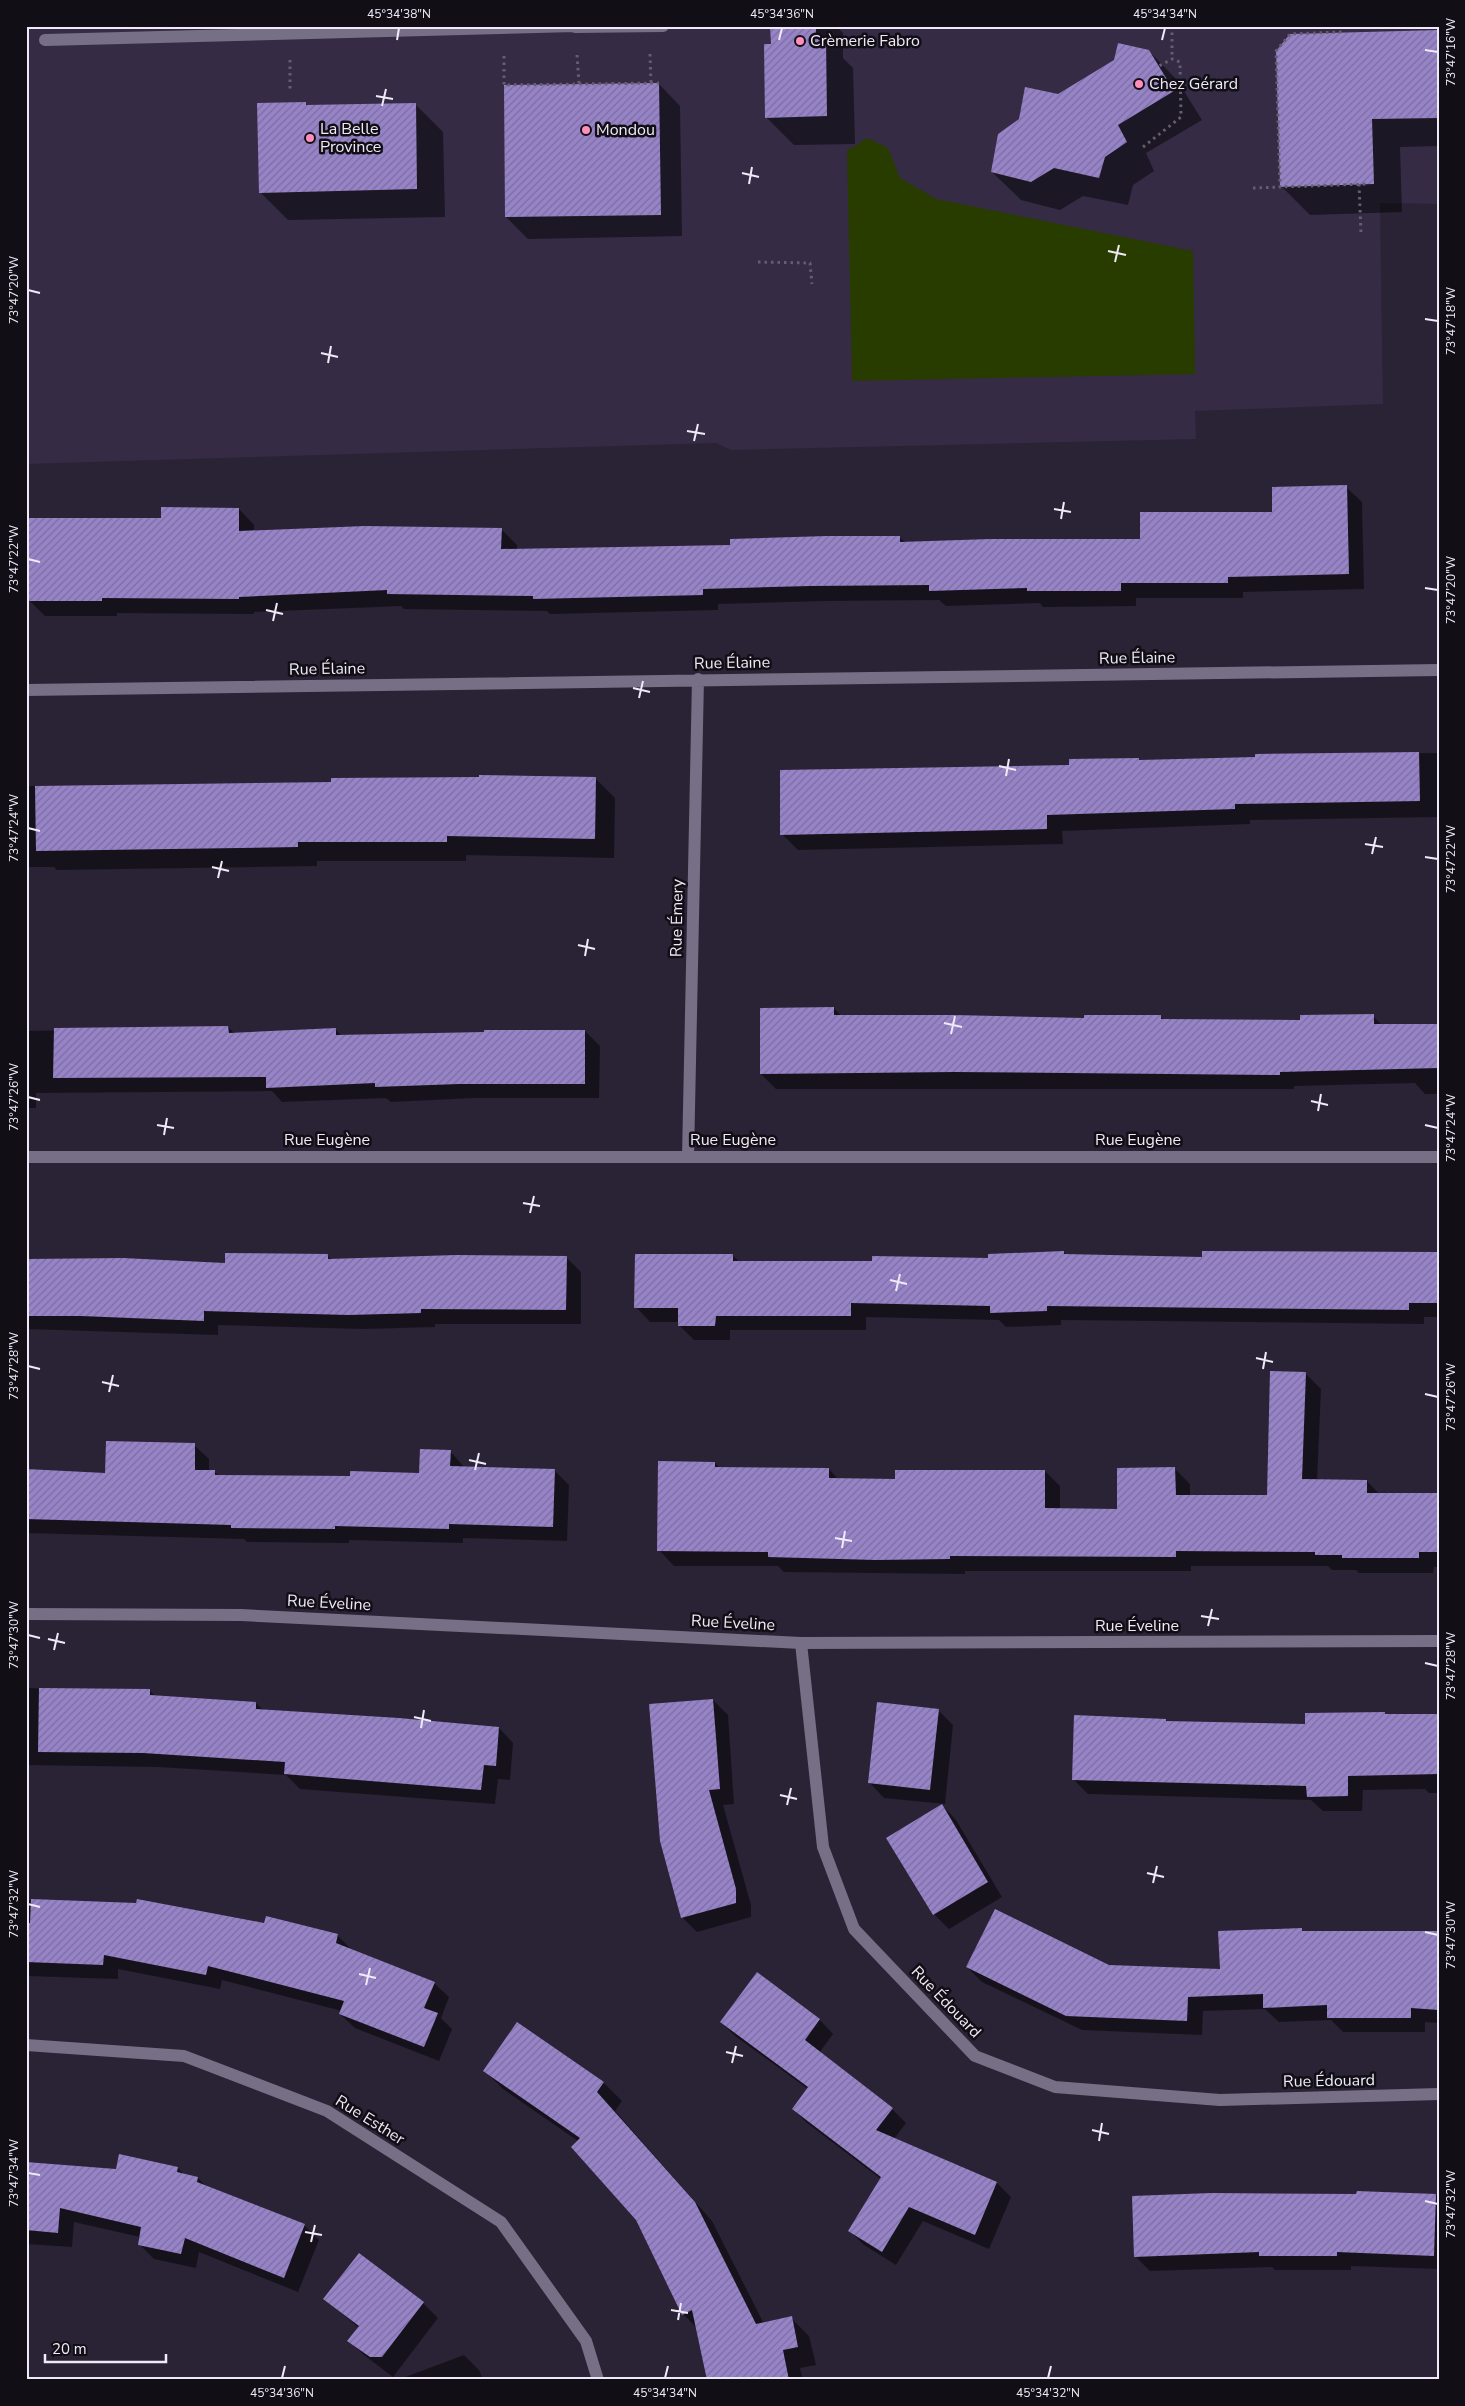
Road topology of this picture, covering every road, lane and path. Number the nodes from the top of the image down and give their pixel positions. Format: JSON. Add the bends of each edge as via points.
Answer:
{"nodes":[{"id":1,"x":663,"y":26,"type":"edge"},
{"id":2,"x":1172,"y":26,"type":"edge"},
{"id":3,"x":1342,"y":26,"type":"edge"},
{"id":4,"x":575,"y":27,"type":"edge"},
{"id":5,"x":231,"y":31,"type":"edge"},
{"id":6,"x":44,"y":40,"type":"dead end"},
{"id":7,"x":1172,"y":59,"type":"junction"},
{"id":8,"x":1159,"y":66,"type":"dead end"},
{"id":9,"x":659,"y":83,"type":"dead end"},
{"id":10,"x":504,"y":85,"type":"dead end"},
{"id":11,"x":1142,"y":147,"type":"dead end"},
{"id":12,"x":1358,"y":184,"type":"junction"},
{"id":13,"x":1368,"y":184,"type":"dead end"},
{"id":14,"x":1280,"y":187,"type":"junction"},
{"id":15,"x":1253,"y":188,"type":"dead end"},
{"id":16,"x":1361,"y":233,"type":"dead end"},
{"id":17,"x":758,"y":262,"type":"dead end"},
{"id":18,"x":812,"y":284,"type":"dead end"},
{"id":19,"x":1439,"y":670,"type":"edge"},
{"id":20,"x":698,"y":679,"type":"junction"},
{"id":21,"x":26,"y":690,"type":"edge"},
{"id":22,"x":688,"y":1156,"type":"junction"},
{"id":23,"x":26,"y":1157,"type":"edge"},
{"id":24,"x":1439,"y":1157,"type":"edge"},
{"id":25,"x":26,"y":1614,"type":"edge"},
{"id":26,"x":1439,"y":1641,"type":"edge"},
{"id":27,"x":801,"y":1643,"type":"junction"},
{"id":28,"x":26,"y":2045,"type":"edge"},
{"id":29,"x":1439,"y":2094,"type":"edge"},
{"id":30,"x":598,"y":2380,"type":"edge"}],
"edges":[{"from":1,"to":4,"type":"street"},
{"from":2,"to":7,"type":"path"},
{"from":3,"to":14,"type":"path","via":[[1342,32],[1290,34],[1276,51]]},
{"from":4,"to":5,"type":"street"},
{"from":5,"to":6,"type":"street"},
{"from":7,"to":8,"type":"path"},
{"from":7,"to":11,"type":"path","via":[[1180,62],[1181,117]]},
{"from":9,"to":10,"type":"path"},
{"from":12,"to":13,"type":"path"},
{"from":12,"to":14,"type":"path"},
{"from":12,"to":16,"type":"path"},
{"from":14,"to":15,"type":"path"},
{"from":17,"to":18,"type":"path","via":[[810,263]]},
{"from":19,"to":20,"type":"street","name":"Rue Élaine"},
{"from":20,"to":21,"type":"street","name":"Rue Élaine"},
{"from":20,"to":22,"type":"street","name":"Rue Émery"},
{"from":22,"to":23,"type":"street","name":"Rue Eugène"},
{"from":22,"to":24,"type":"street","name":"Rue Eugène"},
{"from":25,"to":27,"type":"street","name":"Rue Éveline","via":[[241,1615]]},
{"from":26,"to":27,"type":"street","name":"Rue Éveline"},
{"from":27,"to":29,"type":"street","name":"Rue Édouard","via":[[823,1847],[854,1929],[974,2056],[1055,2087],[1220,2100]]},
{"from":28,"to":30,"type":"street","name":"Rue Esther","via":[[184,2056],[327,2111],[501,2222],[586,2340]]}]}
